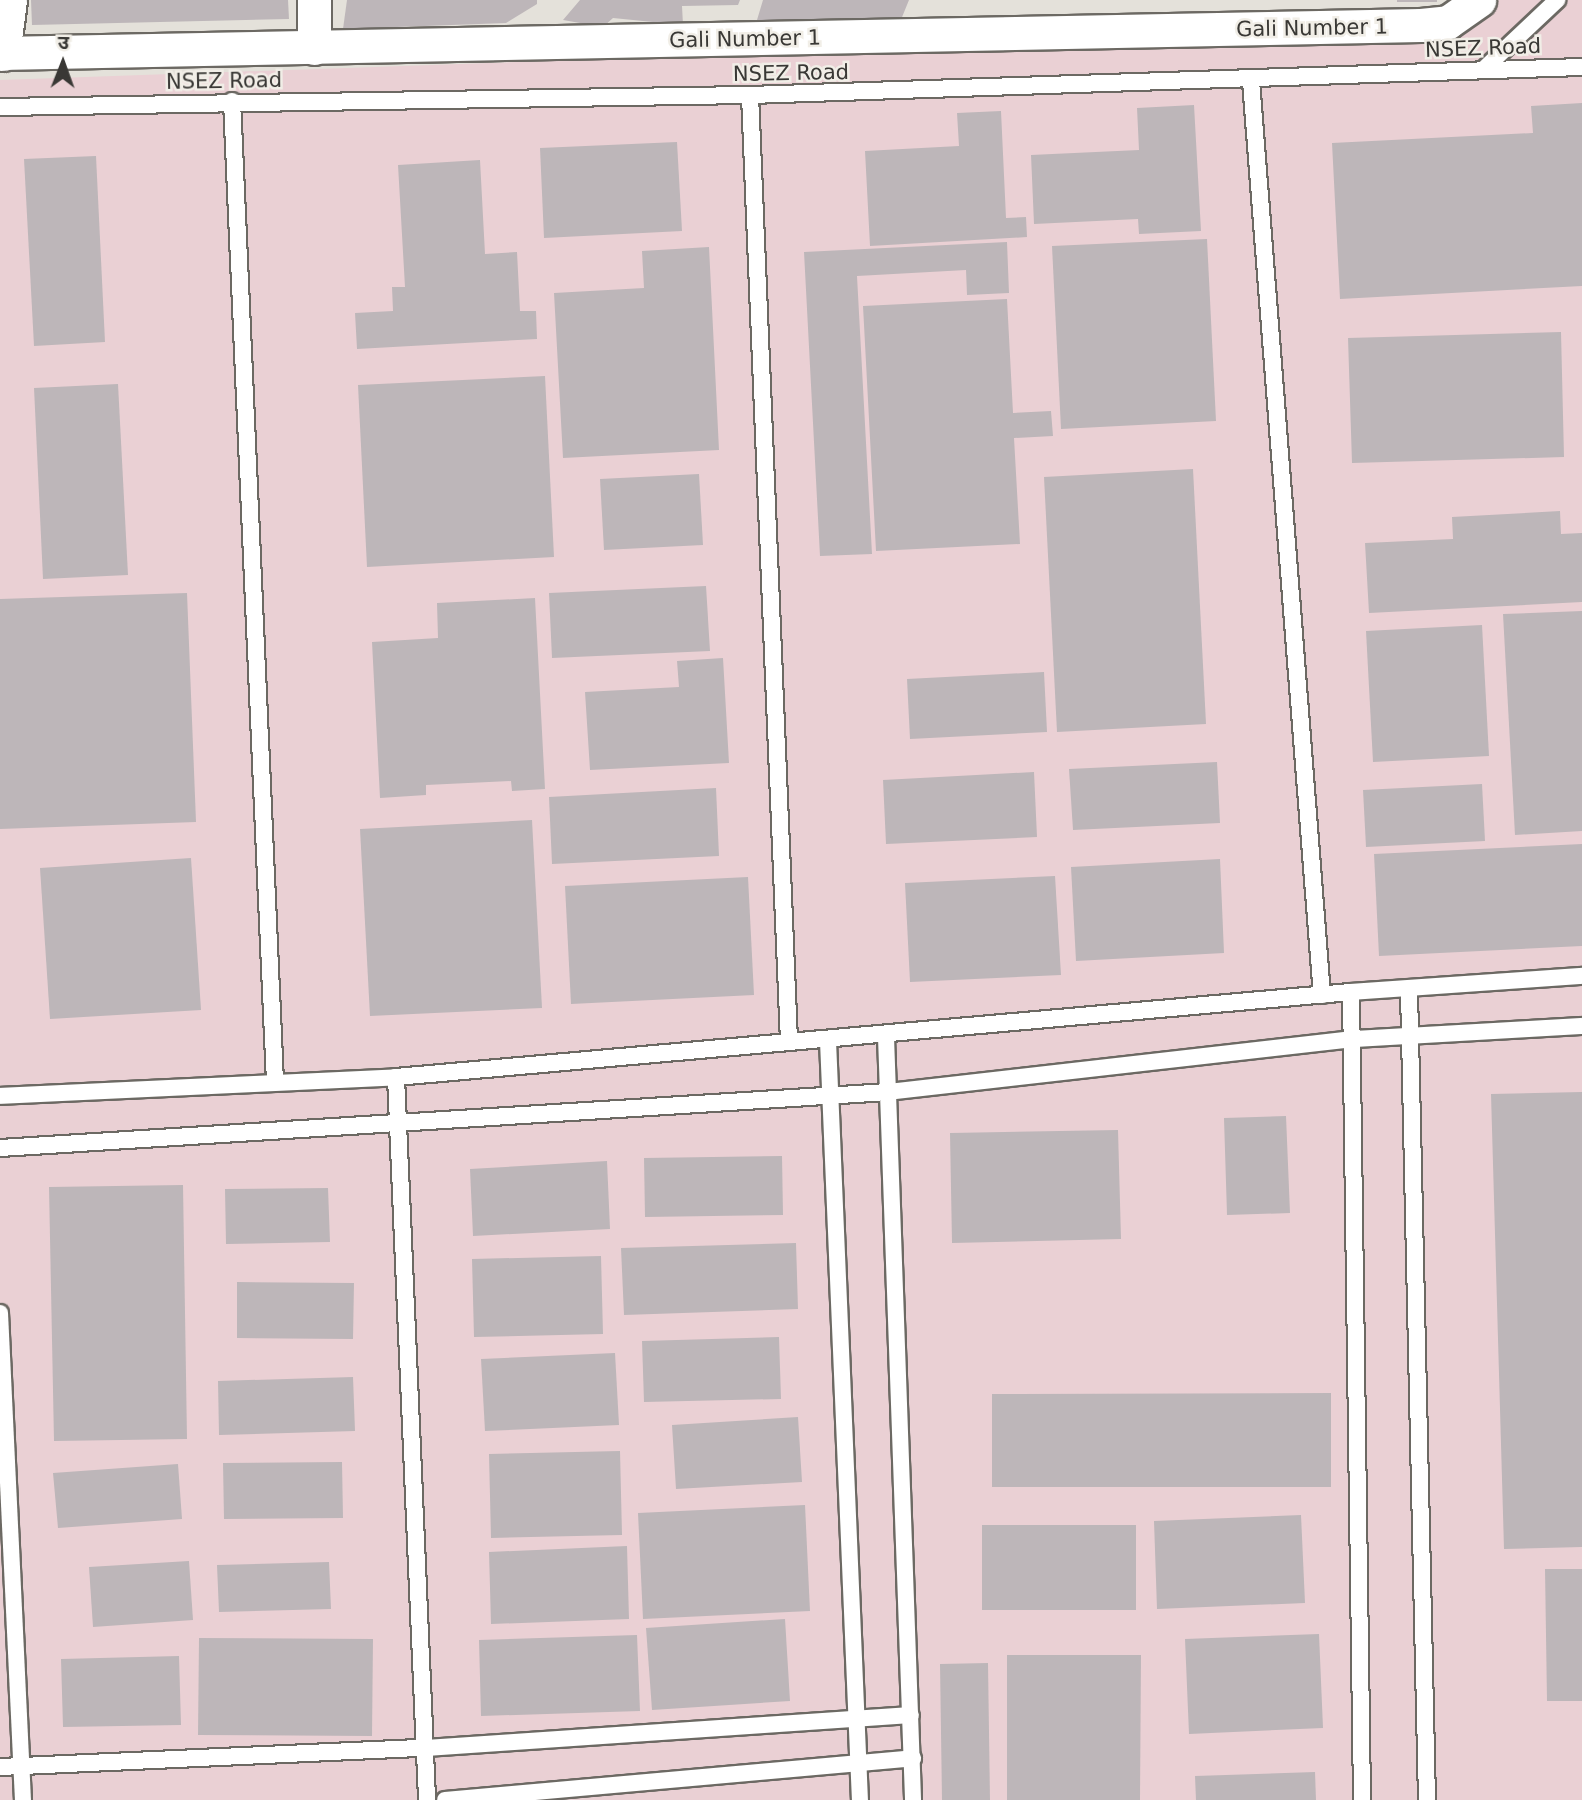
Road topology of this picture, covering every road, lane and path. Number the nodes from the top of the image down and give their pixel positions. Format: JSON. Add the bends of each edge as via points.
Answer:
{"nodes":[{"id":1,"x":10,"y":0,"type":"edge"},
{"id":2,"x":314,"y":0,"type":"edge"},
{"id":3,"x":1479,"y":0,"type":"edge"},
{"id":4,"x":1557,"y":0,"type":"edge"},
{"id":5,"x":314,"y":48,"type":"junction"},
{"id":6,"x":1,"y":53,"type":"edge"},
{"id":7,"x":1486,"y":67,"type":"junction"},
{"id":8,"x":1582,"y":67,"type":"edge"},
{"id":9,"x":1251,"y":81,"type":"junction"},
{"id":10,"x":750,"y":95,"type":"junction"},
{"id":11,"x":232,"y":101,"type":"junction"},
{"id":12,"x":0,"y":107,"type":"edge"},
{"id":13,"x":1582,"y":976,"type":"edge"},
{"id":14,"x":1409,"y":989,"type":"junction"},
{"id":15,"x":1352,"y":992,"type":"junction"},
{"id":16,"x":1322,"y":995,"type":"junction"},
{"id":17,"x":1582,"y":1026,"type":"edge"},
{"id":18,"x":1408,"y":1034,"type":"junction"},
{"id":19,"x":886,"y":1037,"type":"junction"},
{"id":20,"x":1354,"y":1039,"type":"junction"},
{"id":21,"x":828,"y":1041,"type":"junction"},
{"id":22,"x":789,"y":1042,"type":"junction"},
{"id":23,"x":396,"y":1077,"type":"junction"},
{"id":24,"x":275,"y":1081,"type":"junction"},
{"id":25,"x":888,"y":1092,"type":"junction"},
{"id":26,"x":830,"y":1095,"type":"junction"},
{"id":27,"x":0,"y":1096,"type":"edge"},
{"id":28,"x":401,"y":1123,"type":"junction"},
{"id":29,"x":0,"y":1148,"type":"edge"},
{"id":30,"x":0,"y":1313,"type":"edge"},
{"id":31,"x":911,"y":1715,"type":"junction"},
{"id":32,"x":857,"y":1719,"type":"junction"},
{"id":33,"x":426,"y":1748,"type":"junction"},
{"id":34,"x":913,"y":1758,"type":"junction"},
{"id":35,"x":860,"y":1762,"type":"junction"},
{"id":36,"x":0,"y":1767,"type":"edge"},
{"id":37,"x":22,"y":1767,"type":"junction"},
{"id":38,"x":23,"y":1800,"type":"edge"},
{"id":39,"x":427,"y":1800,"type":"edge"},
{"id":40,"x":445,"y":1800,"type":"edge"},
{"id":41,"x":860,"y":1800,"type":"edge"},
{"id":42,"x":914,"y":1800,"type":"edge"},
{"id":43,"x":1362,"y":1800,"type":"edge"},
{"id":44,"x":1427,"y":1800,"type":"edge"}],
"edges":[{"from":1,"to":6,"type":"street"},
{"from":2,"to":5,"type":"street"},
{"from":3,"to":5,"type":"street","name":"Gali Number 1","via":[[1448,22],[1421,25]]},
{"from":4,"to":7,"type":"lane"},
{"from":5,"to":6,"type":"street","name":"Gali Number 1"},
{"from":7,"to":8,"type":"lane","name":"NSEZ Road"},
{"from":7,"to":9,"type":"lane","name":"NSEZ Road"},
{"from":9,"to":10,"type":"lane","name":"NSEZ Road"},
{"from":9,"to":16,"type":"lane"},
{"from":10,"to":11,"type":"lane","name":"NSEZ Road"},
{"from":10,"to":22,"type":"lane"},
{"from":11,"to":12,"type":"lane","name":"NSEZ Road"},
{"from":11,"to":24,"type":"lane"},
{"from":13,"to":14,"type":"lane"},
{"from":14,"to":15,"type":"lane"},
{"from":14,"to":18,"type":"lane"},
{"from":15,"to":16,"type":"lane"},
{"from":15,"to":20,"type":"lane"},
{"from":16,"to":19,"type":"lane"},
{"from":17,"to":18,"type":"lane"},
{"from":18,"to":20,"type":"lane"},
{"from":18,"to":44,"type":"lane"},
{"from":19,"to":21,"type":"lane"},
{"from":19,"to":25,"type":"lane"},
{"from":20,"to":25,"type":"lane"},
{"from":20,"to":43,"type":"lane"},
{"from":21,"to":22,"type":"lane"},
{"from":21,"to":26,"type":"lane"},
{"from":22,"to":23,"type":"lane"},
{"from":23,"to":24,"type":"lane"},
{"from":23,"to":28,"type":"lane"},
{"from":24,"to":27,"type":"lane"},
{"from":25,"to":26,"type":"lane"},
{"from":25,"to":31,"type":"lane"},
{"from":26,"to":28,"type":"lane"},
{"from":26,"to":32,"type":"lane"},
{"from":28,"to":29,"type":"lane"},
{"from":28,"to":33,"type":"lane"},
{"from":30,"to":37,"type":"lane"},
{"from":31,"to":32,"type":"lane"},
{"from":31,"to":34,"type":"lane"},
{"from":32,"to":33,"type":"lane"},
{"from":32,"to":35,"type":"lane"},
{"from":33,"to":37,"type":"lane"},
{"from":33,"to":39,"type":"lane"},
{"from":34,"to":35,"type":"lane"},
{"from":34,"to":42,"type":"lane"},
{"from":35,"to":40,"type":"lane"},
{"from":35,"to":41,"type":"lane"},
{"from":36,"to":37,"type":"lane"},
{"from":37,"to":38,"type":"lane"}]}
